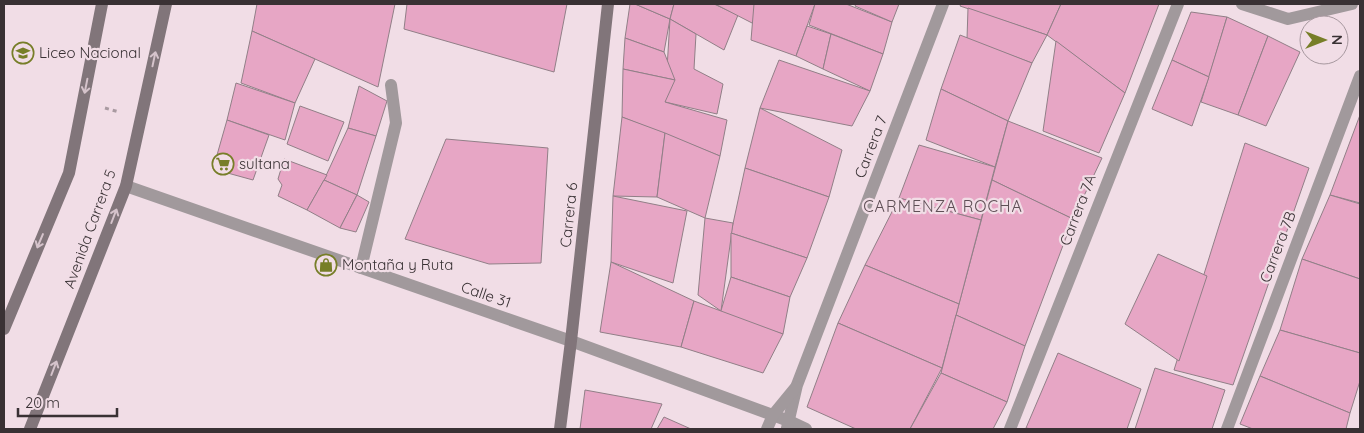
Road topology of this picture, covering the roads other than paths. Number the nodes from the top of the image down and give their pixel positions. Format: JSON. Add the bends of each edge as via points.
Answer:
{"nodes":[{"id":1,"x":102,"y":4,"type":"edge"},
{"id":2,"x":166,"y":4,"type":"edge"},
{"id":3,"x":608,"y":4,"type":"edge"},
{"id":4,"x":943,"y":4,"type":"edge"},
{"id":5,"x":1178,"y":4,"type":"edge"},
{"id":6,"x":1242,"y":4,"type":"edge"},
{"id":7,"x":1352,"y":4,"type":"edge"},
{"id":8,"x":1360,"y":76,"type":"edge"},
{"id":9,"x":391,"y":85,"type":"dead end"},
{"id":10,"x":126,"y":186,"type":"junction"},
{"id":11,"x":361,"y":268,"type":"junction"},
{"id":12,"x":4,"y":329,"type":"edge"},
{"id":13,"x":571,"y":341,"type":"junction"},
{"id":14,"x":797,"y":385,"type":"junction"},
{"id":15,"x":773,"y":416,"type":"junction"},
{"id":16,"x":788,"y":425,"type":"edge"},
{"id":17,"x":30,"y":429,"type":"edge"},
{"id":18,"x":560,"y":429,"type":"edge"},
{"id":19,"x":767,"y":429,"type":"edge"},
{"id":20,"x":806,"y":429,"type":"edge"},
{"id":21,"x":1010,"y":429,"type":"edge"},
{"id":22,"x":1227,"y":429,"type":"edge"}],
"edges":[{"from":1,"to":12,"type":"main road","one_way":true,"via":[[69,173]]},
{"from":10,"to":2,"type":"main road","name":"Avenida Carrera 5","one_way":true},
{"from":3,"to":13,"type":"main road","name":"Carrera 6"},
{"from":4,"to":14,"type":"street","name":"Carrera 7"},
{"from":5,"to":21,"type":"street","name":"Carrera 7A"},
{"from":6,"to":7,"type":"street","via":[[1288,19]]},
{"from":8,"to":22,"type":"street","name":"Carrera 7B"},
{"from":9,"to":11,"type":"street","via":[[396,123]]},
{"from":10,"to":11,"type":"street","name":"Calle 31"},
{"from":17,"to":10,"type":"main road","name":"Avenida Carrera 5","one_way":true},
{"from":11,"to":13,"type":"street","name":"Calle 31"},
{"from":13,"to":15,"type":"street","name":"Calle 31"},
{"from":13,"to":18,"type":"main road","name":"Carrera 6"},
{"from":14,"to":15,"type":"street","name":"Carrera 7"},
{"from":14,"to":16,"type":"street","name":"Carrera 7"},
{"from":15,"to":16,"type":"street","name":"Calle 31"},
{"from":15,"to":19,"type":"street","name":"Carrera 7"},
{"from":16,"to":20,"type":"street","name":"Calle 31"}]}
